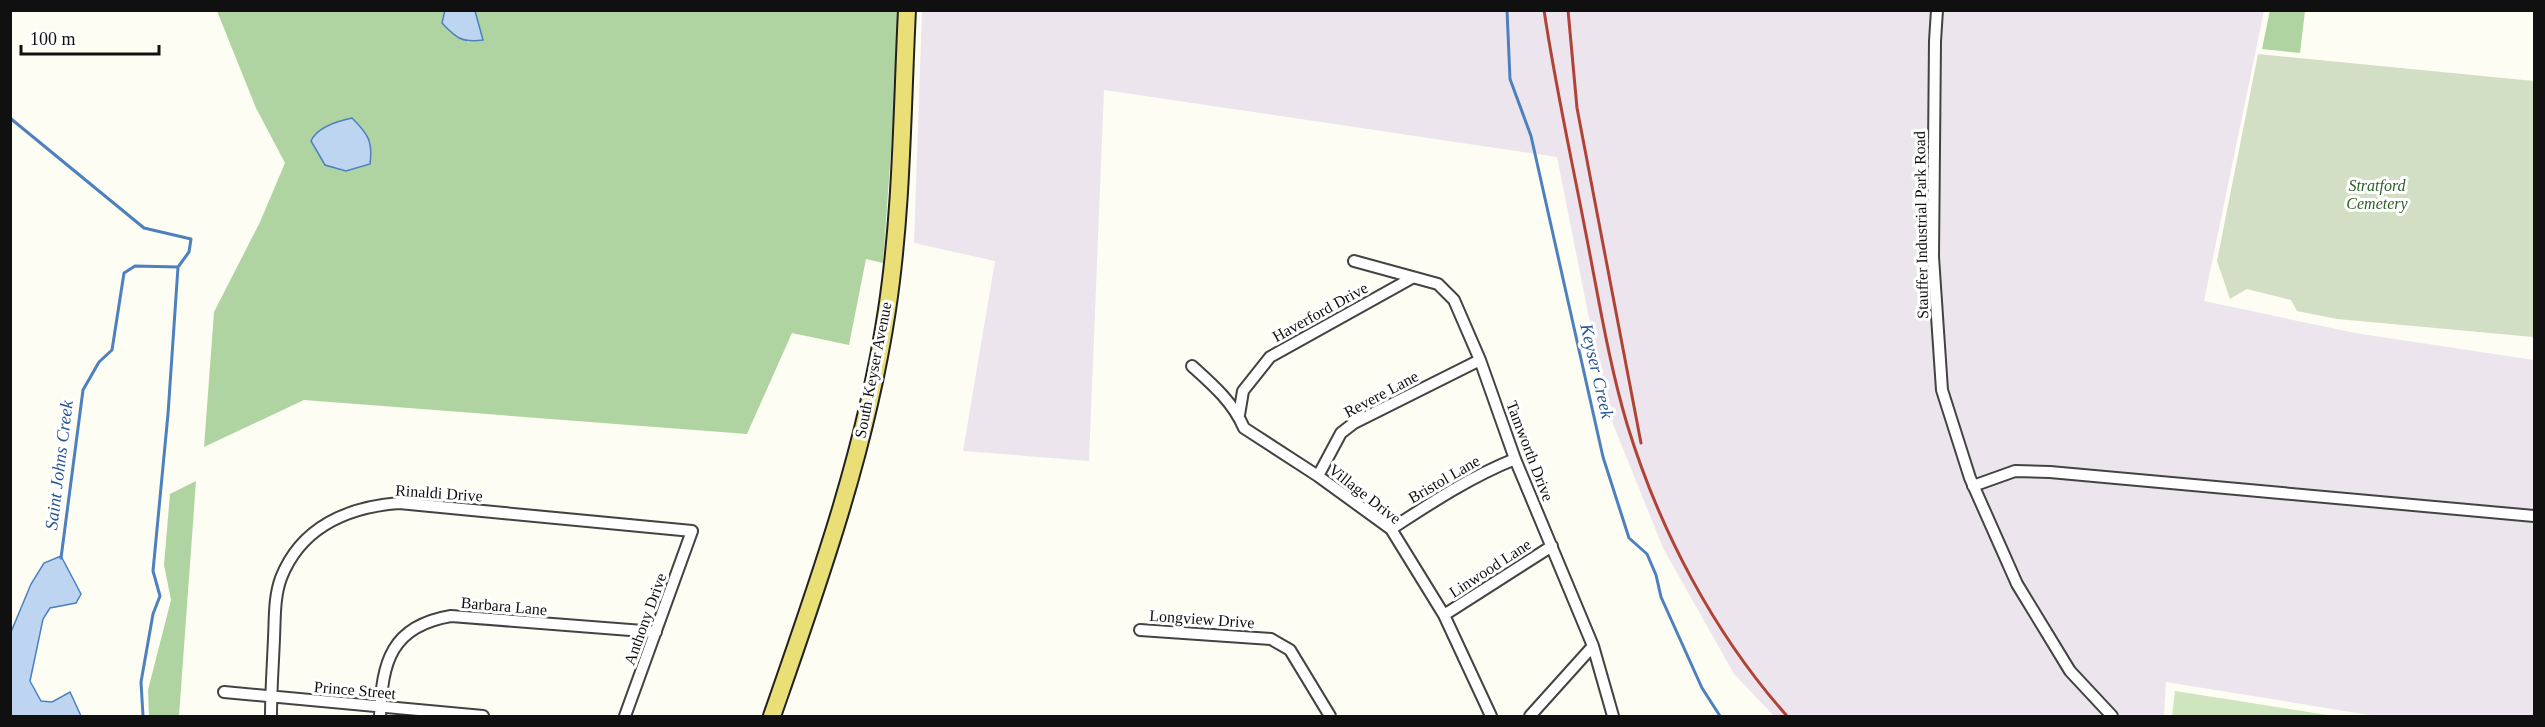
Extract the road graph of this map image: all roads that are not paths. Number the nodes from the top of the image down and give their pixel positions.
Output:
1 (907, 10) edge
2 (1937, 10) edge
3 (1354, 261) dead end
4 (1412, 278) junction
5 (1480, 360) junction
6 (1192, 366) dead end
7 (1239, 415) junction
8 (1515, 459) junction
9 (1318, 476) junction
10 (1973, 486) junction
11 (2535, 516) edge
12 (1391, 529) junction
13 (692, 531) joint
14 (1552, 546) junction
15 (1444, 615) junction
16 (1140, 630) dead end
17 (656, 632) junction
18 (1593, 646) junction
19 (224, 692) dead end
20 (271, 697) junction
21 (380, 712) edge
22 (271, 717) edge
23 (483, 717) edge
24 (626, 717) edge
25 (772, 717) edge
26 (1330, 717) edge
27 (1491, 717) edge
28 (1530, 717) edge
29 (1613, 717) edge
30 (2112, 717) edge

1 - 25 main road, South Keyser Avenue
2 - 10 street, Stauffer Industrial Park Road
3 - 4 street, Tamworth Drive
4 - 5 street, Tamworth Drive
4 - 7 street, Haverford Drive
5 - 8 street, Tamworth Drive
5 - 9 street, Revere Lane
6 - 7 street, Village Drive
7 - 9 street, Village Drive
8 - 12 street, Bristol Lane
8 - 14 street, Tamworth Drive
9 - 12 street, Village Drive
10 - 11 street
10 - 30 street, Stauffer Industrial Park Road
12 - 15 street, Village Drive
13 - 17 street, Anthony Drive
13 - 20 street, Rinaldi Drive
14 - 15 street, Linwood Lane
14 - 18 street, Tamworth Drive
15 - 27 street, Village Drive
16 - 26 street, Longview Drive
17 - 21 street, Barbara Lane
17 - 24 street, Anthony Drive
18 - 28 street
18 - 29 street, Tamworth Drive
19 - 20 street, Prince Street
20 - 21 street, Prince Street
20 - 22 street, Rinaldi Drive
21 - 23 street, Prince Street

